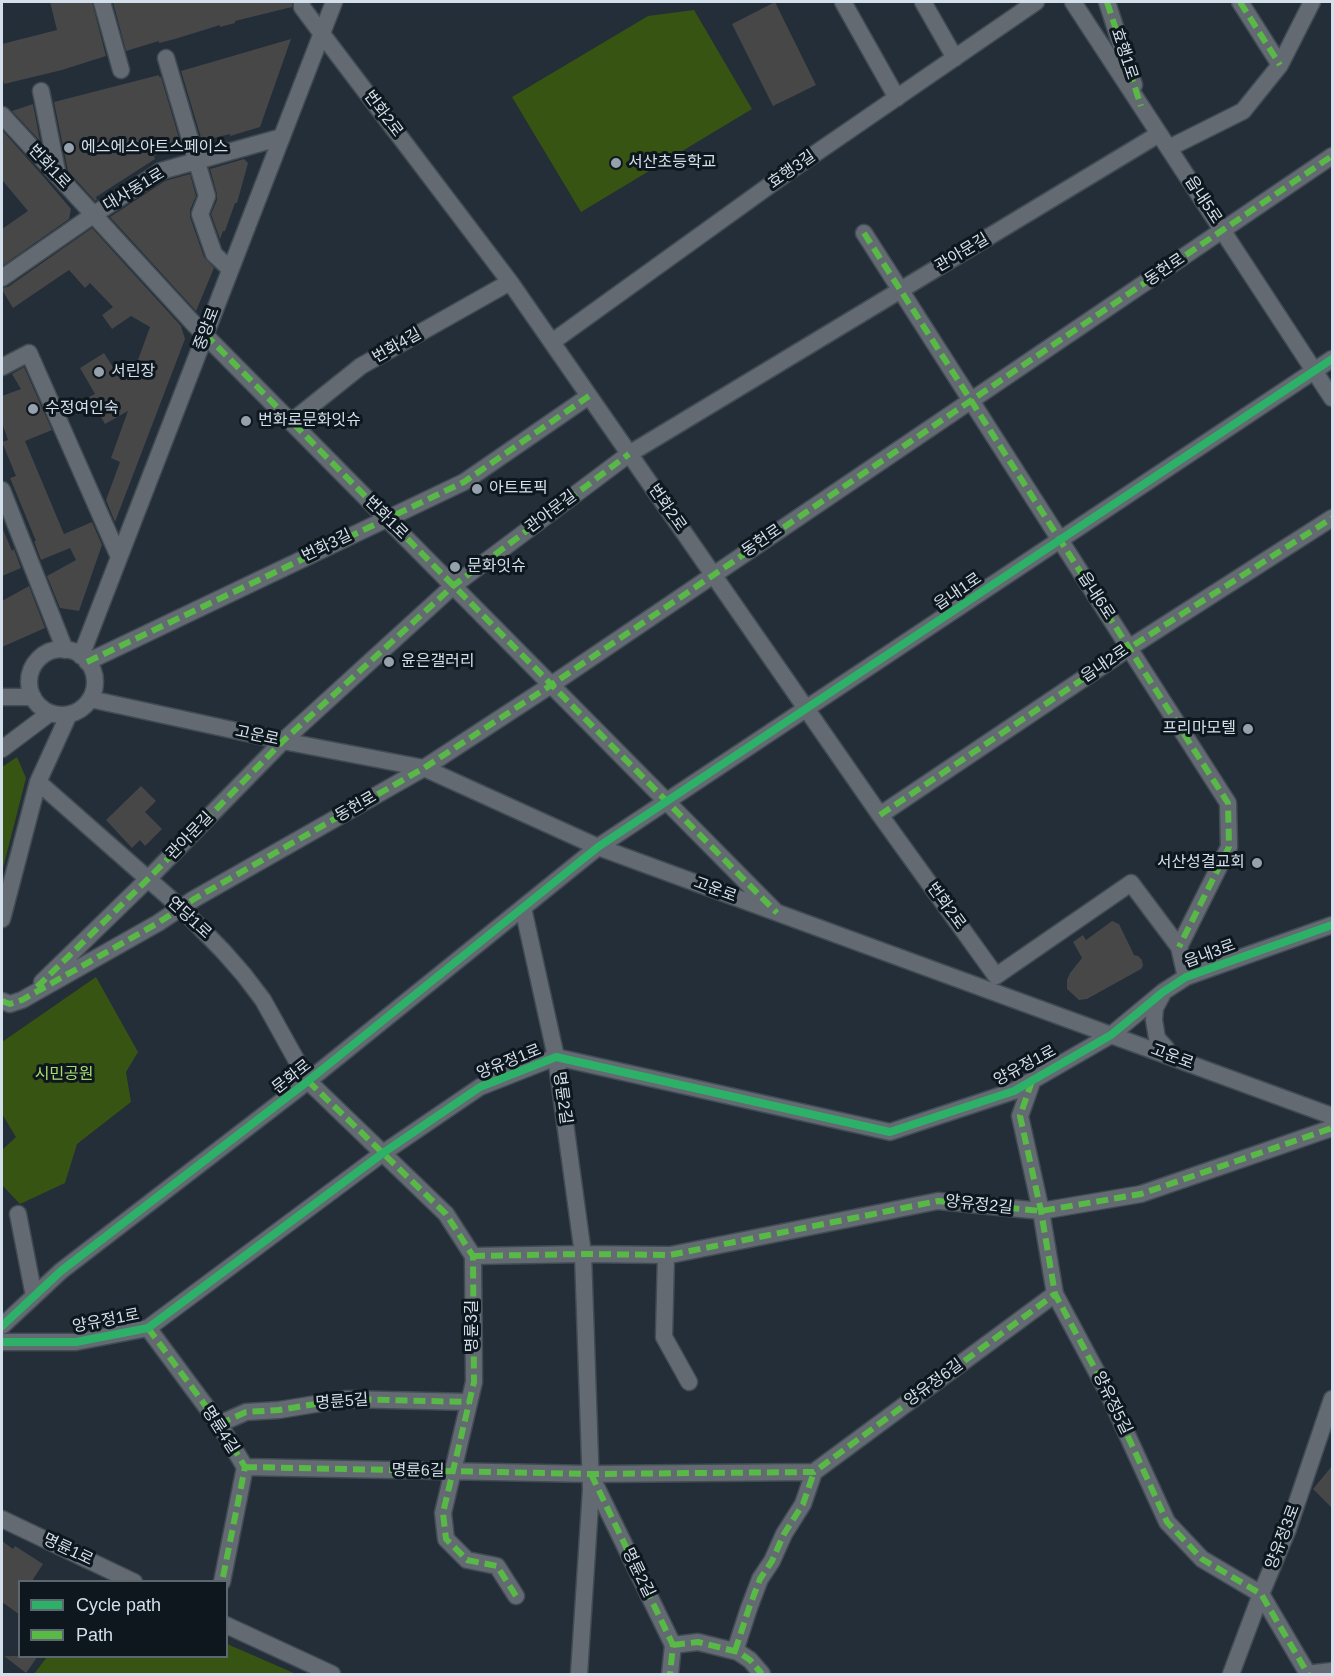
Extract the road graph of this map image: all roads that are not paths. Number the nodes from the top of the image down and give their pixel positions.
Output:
1 (102, 2) edge
2 (302, 2) edge
3 (334, 2) edge
4 (843, 2) edge
5 (923, 2) edge
6 (1036, 2) edge
7 (1072, 2) edge
8 (1107, 2) edge
9 (1240, 2) edge
10 (1312, 2) edge
11 (322, 34) junction
12 (166, 58) dead end
13 (955, 58) junction
14 (1280, 65) junction
15 (121, 70) dead end
16 (41, 91) dead end
17 (897, 98) junction
18 (1141, 106) junction
19 (2, 115) edge
20 (1159, 134) junction
21 (282, 136) junction
22 (1169, 148) junction
23 (1332, 156) edge
24 (197, 160) junction
25 (58, 177) junction
26 (93, 215) junction
27 (1223, 231) junction
28 (864, 233) dead end
29 (230, 269) junction
30 (2, 278) edge
31 (510, 282) junction
32 (900, 290) junction
33 (205, 334) junction
34 (552, 342) junction
35 (1332, 359) edge
36 (2, 367) edge
37 (1315, 371) junction
38 (589, 396) junction
39 (1332, 398) edge
40 (971, 400) junction
41 (291, 422) junction
42 (629, 454) junction
43 (2, 490) edge
44 (386, 518) junction
45 (1332, 518) edge
46 (1060, 540) junction
47 (119, 557) junction
48 (713, 574) junction
49 (453, 586) junction
50 (1129, 648) junction
51 (77, 656) junction
52 (551, 685) junction
53 (2, 697) edge
54 (33, 697) junction
55 (90, 699) junction
56 (806, 709) junction
57 (50, 713) junction
58 (69, 714) junction
59 (283, 741) junction
60 (2, 749) edge
61 (424, 768) junction
62 (38, 782) junction
63 (667, 802) junction
64 (880, 815) junction
65 (598, 848) junction
66 (147, 880) junction
67 (181, 908) junction
68 (523, 908) junction
69 (777, 913) junction
70 (2, 919) edge
71 (1332, 925) edge
72 (1179, 947) junction
73 (1186, 977) junction
74 (993, 983) junction
75 (1165, 990) junction
76 (26, 998) junction
77 (2, 1001) edge
78 (1111, 1035) junction
79 (1164, 1054) junction
80 (556, 1057) junction
81 (1033, 1079) junction
82 (309, 1081) junction
83 (1332, 1116) edge
84 (1332, 1128) edge
85 (383, 1153) junction
86 (1041, 1211) junction
87 (18, 1214) dead end
88 (583, 1254) junction
89 (666, 1255) junction
90 (473, 1256) junction
91 (1055, 1294) junction
92 (34, 1296) junction
93 (2, 1326) edge
94 (148, 1328) junction
95 (2, 1342) edge
96 (689, 1382) dead end
97 (1332, 1399) edge
98 (469, 1402) junction
99 (219, 1425) junction
100 (245, 1467) junction
101 (453, 1472) junction
102 (814, 1472) junction
103 (591, 1474) junction
104 (2, 1519) edge
105 (132, 1580) edge
106 (222, 1580) edge
107 (1261, 1594) junction
108 (516, 1596) dead end
109 (228, 1626) edge
110 (673, 1645) junction
111 (735, 1651) junction
112 (1332, 1671) edge
113 (332, 1674) edge
114 (579, 1674) edge
115 (670, 1674) edge
116 (762, 1674) edge
117 (1231, 1674) edge
118 (1307, 1674) edge

1 - 15 street
2 - 11 street, 번화2로
3 - 11 street, 중앙로
4 - 17 street
5 - 13 street
6 - 13 street, 효행3길
7 - 18 street, 읍내5로
8 - 18 street, 효행1로
9 - 14 street
10 - 14 street
11 - 21 street, 중앙로
11 - 31 street, 번화2로
12 - 24 street
13 - 17 street, 효행3길
14 - 22 street
16 - 25 street
17 - 34 street, 효행3길
18 - 20 street, 읍내5로
19 - 25 street, 번화1로
20 - 22 street, 읍내5로
20 - 32 street, 관아문길
21 - 24 street, 대사동1로
21 - 29 street, 중앙로
22 - 27 street, 읍내5로
23 - 27 street, 동헌로
24 - 26 street, 대사동1로
24 - 29 street
25 - 26 street, 번화1로
26 - 30 street, 대사동1로
26 - 33 street, 번화1로
27 - 37 street, 읍내5로
27 - 40 street, 동헌로
28 - 32 street, 읍내6로
29 - 33 street, 중앙로
31 - 34 street, 번화2로
31 - 41 street, 번화4길
32 - 40 street, 읍내6로
32 - 42 street, 관아문길
33 - 41 street, 번화1로
33 - 47 street, 중앙로
34 - 38 street, 번화2로
35 - 37 street, 읍내1로
36 - 47 street
37 - 39 street, 읍내5로
37 - 46 street, 읍내1로
38 - 42 street, 번화2로
38 - 44 street, 번화3길
40 - 46 street, 읍내6로
40 - 48 street, 동헌로
41 - 44 street, 번화1로
42 - 48 street, 번화2로
42 - 49 street, 관아문길
43 - 51 street
44 - 49 street, 번화1로
44 - 51 street, 번화3길
45 - 50 street, 읍내2로
46 - 50 street, 읍내6로
46 - 56 street, 읍내1로
47 - 51 street, 중앙로
48 - 52 street, 동헌로
48 - 56 street, 번화2로
49 - 52 street, 번화1로
49 - 59 street, 관아문길
50 - 64 street, 읍내2로
50 - 72 street, 읍내6로
51 - 54 street
51 - 55 street
52 - 61 street, 동헌로
52 - 63 street, 번화1로
53 - 54 street
54 - 57 street
55 - 58 street
55 - 59 street, 고운로
56 - 63 street, 읍내1로
56 - 64 street, 번화2로
57 - 58 street
57 - 60 street
58 - 62 street
59 - 61 street, 고운로
59 - 66 street, 관아문길
61 - 65 street, 고운로
61 - 67 street, 동헌로
62 - 66 street, 연당1로
62 - 70 street
63 - 65 street, 읍내1로
63 - 69 street, 번화1로
64 - 74 street, 번화2로
65 - 68 street, 문화로
65 - 69 street, 고운로
66 - 67 street, 연당1로
66 - 76 street, 관아문길
67 - 76 street
67 - 82 street, 연당1로
68 - 80 street, 명륜2길
68 - 82 street, 문화로
69 - 74 street, 고운로
71 - 73 street, 읍내3로
72 - 73 street
72 - 74 street
73 - 75 street, 읍내3로
74 - 78 street, 고운로
75 - 78 street, 읍내3로
75 - 79 street
76 - 77 street
78 - 79 street, 고운로
78 - 81 street, 양유정1로
79 - 83 street, 고운로
80 - 81 street, 양유정1로
80 - 85 street, 양유정1로
80 - 88 street, 명륜2길
81 - 86 street, 양유정5길
82 - 85 street
82 - 92 street, 문화로
84 - 86 street, 양유정2길
85 - 90 street
85 - 94 street, 양유정1로
86 - 89 street, 양유정2길
86 - 91 street, 양유정5길
87 - 92 street
88 - 89 street, 양유정2길
88 - 90 street
88 - 103 street, 명륜2길
89 - 96 street
90 - 98 street, 명륜3길
91 - 102 street, 양유정6길
91 - 107 street, 양유정5길
92 - 93 street, 문화로
94 - 95 street, 양유정1로
94 - 99 street, 명륜4길
97 - 107 street, 양유정3로
98 - 99 street, 명륜5길
98 - 101 street, 명륜3길
99 - 100 street, 명륜4길
100 - 101 street, 명륜6길
100 - 106 street, 명륜4길
101 - 103 street, 명륜6길
101 - 108 street, 명륜3길
102 - 103 street
102 - 111 street
103 - 110 street, 명륜2길
103 - 114 street, 명륜2길
104 - 105 street, 명륜1로
107 - 117 street, 양유정3로
107 - 118 street, 양유정5길
109 - 113 street
110 - 111 street
110 - 115 street
111 - 116 street
112 - 118 street

